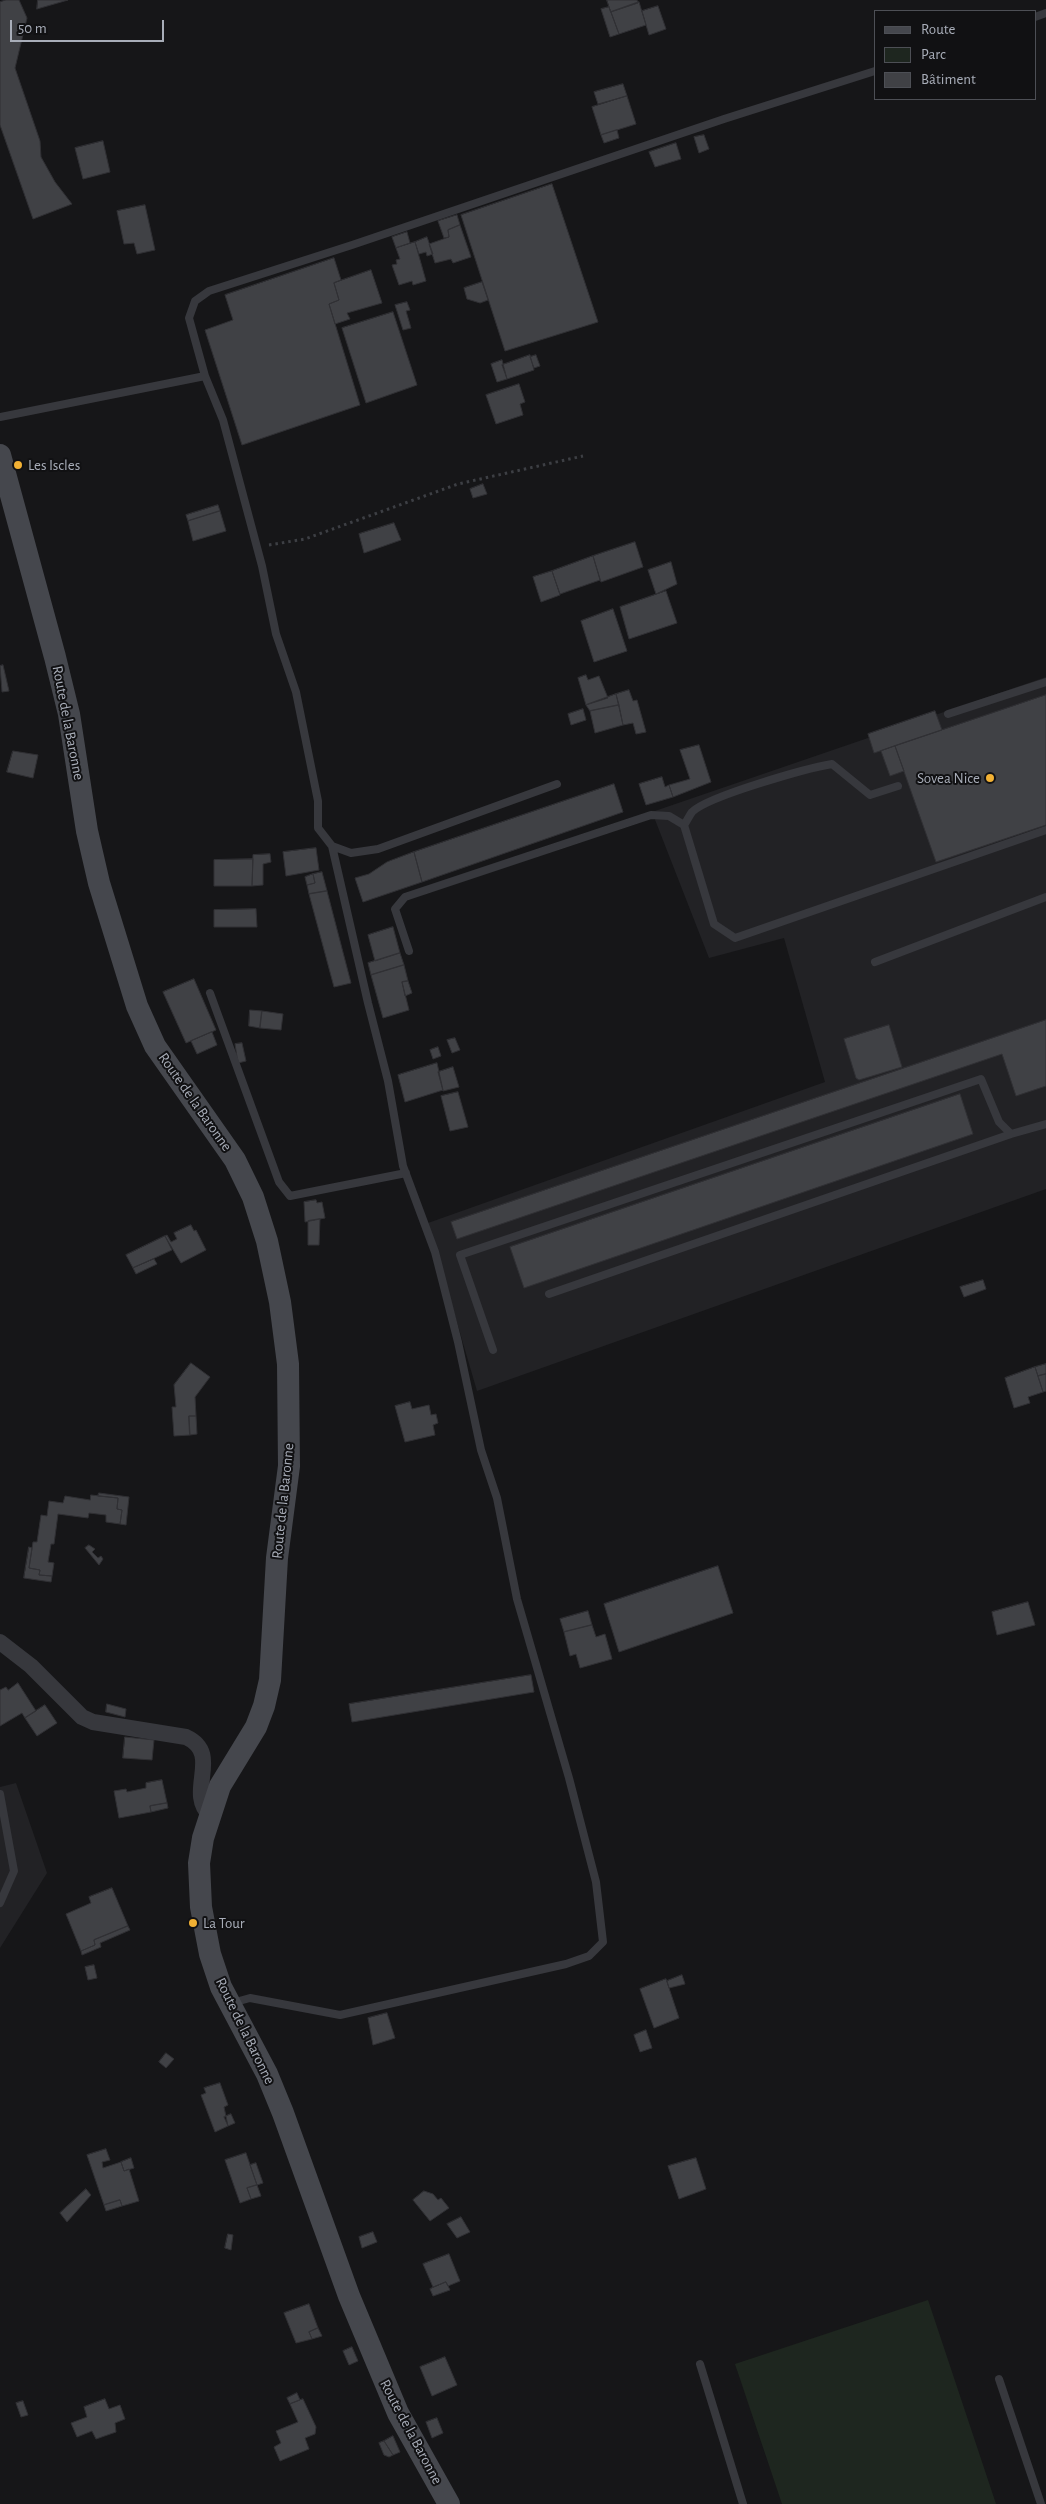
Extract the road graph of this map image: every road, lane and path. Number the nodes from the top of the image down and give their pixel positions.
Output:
1 (874, 71) edge
2 (205, 376) junction
3 (0, 417) edge
4 (0, 455) edge
5 (583, 456) dead end
6 (256, 547) junction
7 (1046, 682) edge
8 (948, 714) dead end
9 (557, 784) dead end
10 (898, 786) dead end
11 (684, 825) junction
12 (1046, 830) edge
13 (332, 846) junction
14 (1046, 896) edge
15 (408, 951) dead end
16 (875, 962) dead end
17 (210, 993) dead end
18 (1046, 1124) edge
19 (1011, 1134) junction
20 (406, 1173) junction
21 (549, 1294) dead end
22 (493, 1350) dead end
23 (0, 1642) edge
24 (0, 1794) edge
25 (210, 1815) junction
26 (0, 1903) edge
27 (229, 2003) junction
28 (700, 2364) dead end
29 (999, 2379) dead end
30 (450, 2504) edge
31 (743, 2504) edge
32 (1041, 2504) edge

1 - 2 lane
2 - 3 lane
2 - 6 lane
4 - 25 main road, Route de la Baronne
5 - 6 path
6 - 13 lane
7 - 8 lane
9 - 13 lane
10 - 11 lane
11 - 12 lane
11 - 15 lane
13 - 20 lane
14 - 16 lane
17 - 20 lane
18 - 19 lane
19 - 21 lane
19 - 22 lane
20 - 27 lane
23 - 25 street
24 - 26 lane
25 - 27 main road, Route de la Baronne
27 - 30 main road, Route de la Baronne
28 - 31 lane
29 - 32 lane

